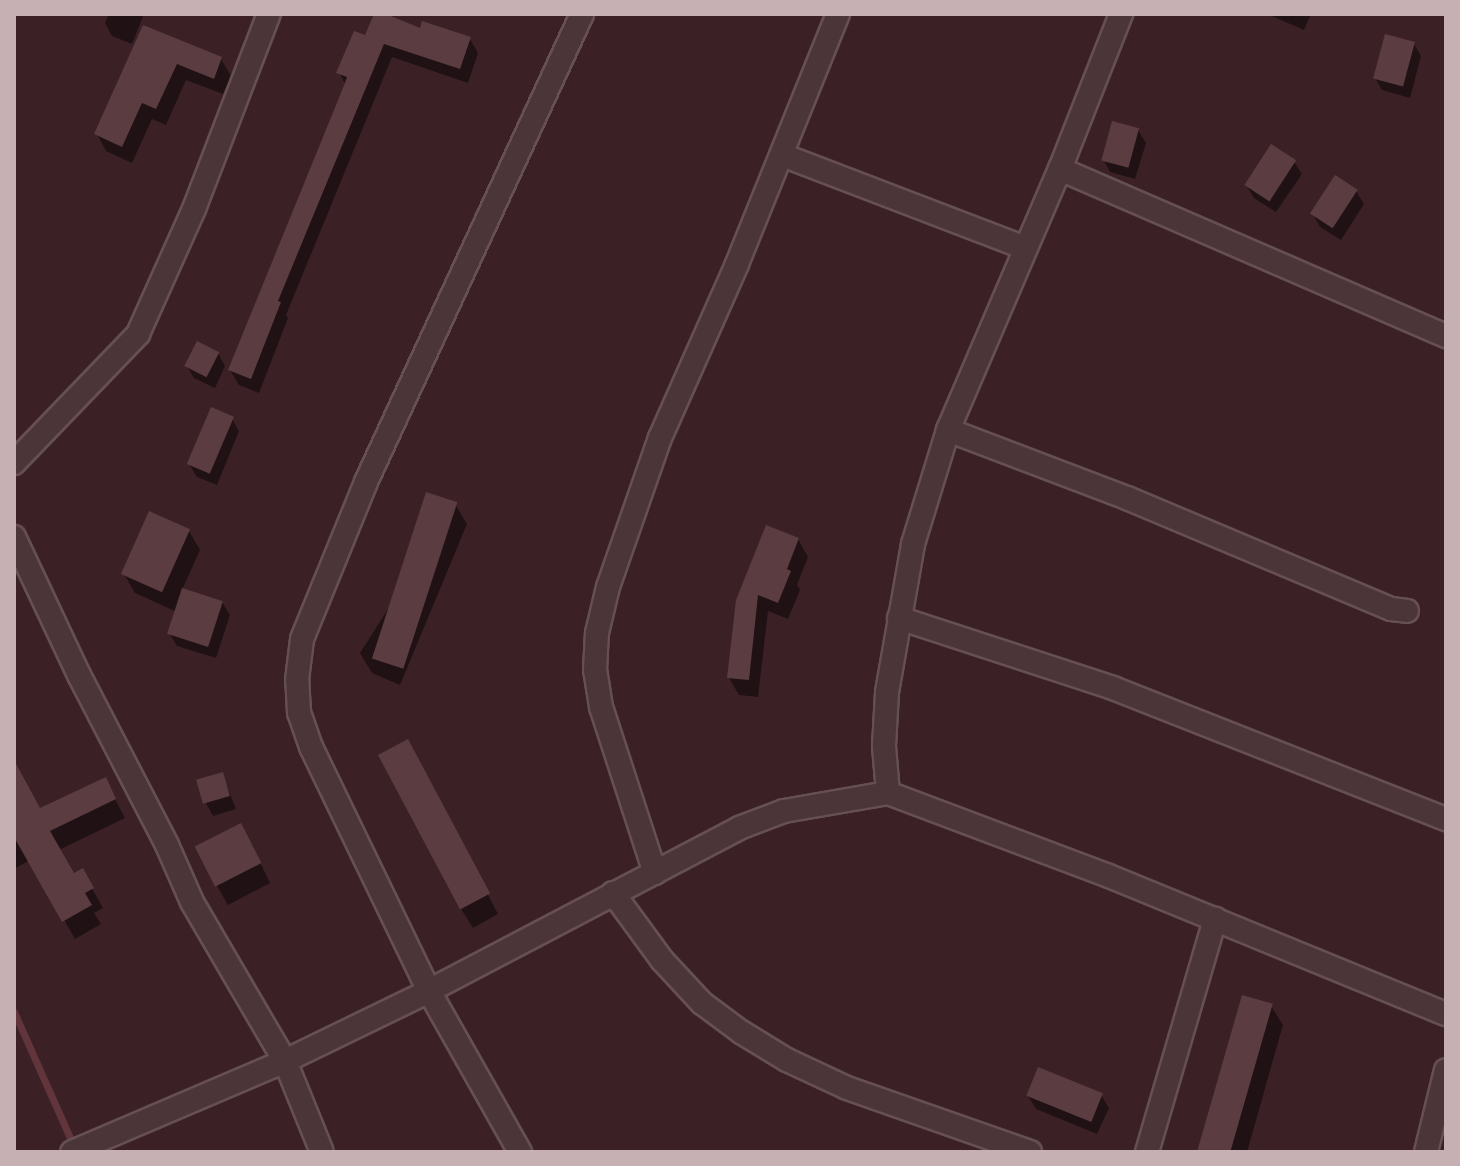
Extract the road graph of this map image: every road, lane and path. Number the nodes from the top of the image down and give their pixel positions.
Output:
1 (269, 14) edge
2 (582, 14) edge
3 (838, 14) edge
4 (1121, 14) edge
5 (782, 155) junction
6 (1060, 169) junction
7 (1025, 248) junction
8 (1446, 336) edge
9 (948, 430) junction
10 (14, 463) edge
11 (14, 537) edge
12 (1407, 611) dead end
13 (899, 618) junction
14 (888, 793) junction
15 (1446, 819) edge
16 (655, 873) junction
17 (613, 893) junction
18 (1215, 919) junction
19 (429, 991) junction
20 (1446, 1014) edge
21 (285, 1061) junction
22 (1446, 1070) edge
23 (72, 1152) edge
24 (322, 1152) edge
25 (520, 1152) edge
26 (1030, 1152) edge
27 (1147, 1152) edge
28 (1426, 1152) edge

1 - 10 street
2 - 19 street
3 - 5 street
4 - 6 street
5 - 7 street
5 - 16 street
6 - 7 street
6 - 8 street
7 - 9 street
9 - 12 street
9 - 13 street
11 - 21 street
13 - 14 street
13 - 15 street
14 - 16 street
14 - 18 street
16 - 17 street
17 - 19 street
17 - 26 street
18 - 20 street
18 - 27 street
19 - 21 street
19 - 25 street
21 - 23 street
21 - 24 street
22 - 28 street

